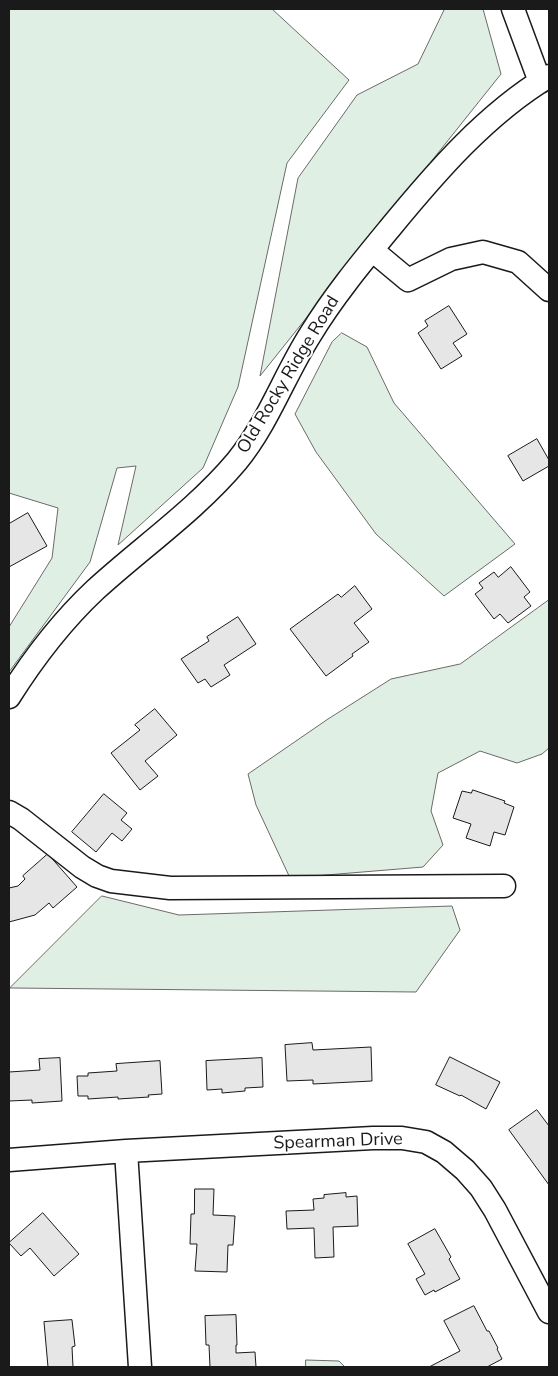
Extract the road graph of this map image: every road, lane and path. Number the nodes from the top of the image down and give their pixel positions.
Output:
1 (513, 9) edge
2 (544, 79) edge
3 (372, 250) junction
4 (549, 290) edge
5 (9, 697) edge
6 (9, 812) edge
7 (504, 886) dead end
8 (126, 1151) junction
9 (9, 1160) edge
10 (549, 1312) edge
11 (140, 1367) edge

1 - 2 street
2 - 3 street, Old Rocky Ridge Road
3 - 4 street
3 - 5 street, Old Rocky Ridge Road
6 - 7 street
8 - 9 street, Spearman Drive
8 - 10 street, Spearman Drive
8 - 11 street

